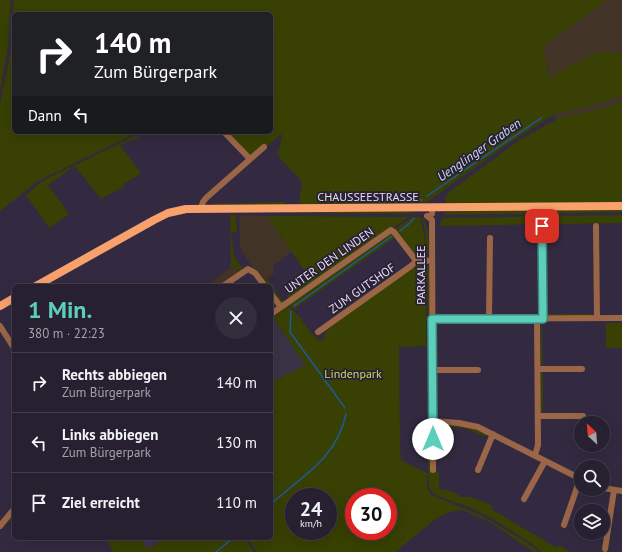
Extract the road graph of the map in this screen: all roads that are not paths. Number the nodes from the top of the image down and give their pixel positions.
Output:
1 (226, 134) edge
2 (264, 147) dead end
3 (250, 159) junction
4 (622, 206) edge
5 (201, 208) junction
6 (432, 208) junction
7 (542, 226) dead end
8 (596, 226) dead end
9 (490, 238) dead end
10 (417, 260) junction
11 (432, 261) junction
12 (40, 284) edge
13 (226, 284) edge
14 (264, 284) edge
15 (273, 297) edge
16 (12, 299) edge
17 (0, 306) edge
18 (281, 307) junction
19 (273, 313) edge
20 (597, 318) junction
21 (622, 318) edge
22 (432, 319) junction
23 (489, 319) junction
24 (540, 319) junction
25 (0, 326) edge
26 (318, 332) dead end
27 (12, 345) edge
28 (538, 368) junction
29 (582, 369) dead end
30 (432, 370) junction
31 (478, 370) dead end
32 (538, 416) junction
33 (574, 416) edge
34 (433, 421) junction
35 (493, 434) junction
36 (535, 456) junction
37 (545, 461) junction
38 (433, 470) dead end
39 (478, 470) dead end
40 (574, 476) edge
41 (610, 489) edge
42 (614, 490) junction
43 (622, 491) edge
44 (575, 496) edge
45 (524, 499) dead end
46 (12, 511) edge
47 (0, 526) edge
48 (564, 526) dead end
49 (605, 549) dead end

1 - 3 street
2 - 3 street
3 - 5 street
4 - 6 main road, CHAUSSEESTRASSE
5 - 6 main road, CHAUSSEESTRASSE
5 - 12 main road, CHAUSSEESTRASSE
6 - 11 street, PARKALLEE
7 - 24 street
8 - 20 street
9 - 23 street
10 - 11 street
10 - 18 street, UNTER DEN LINDEN
10 - 26 street, ZUM GUTSHOF
11 - 22 street, PARKALLEE
13 - 14 street
15 - 18 street
16 - 17 main road
18 - 19 street, UNTER DEN LINDEN
20 - 21 street
20 - 24 street
22 - 23 street
22 - 30 street, PARKALLEE
23 - 24 street
24 - 28 street
25 - 27 street
28 - 29 street
28 - 32 street
30 - 31 street
30 - 34 street, PARKALLEE
32 - 33 street
32 - 36 street
34 - 35 street
34 - 38 street, PARKALLEE
35 - 36 street
35 - 39 street
36 - 37 street
37 - 40 street
37 - 45 street
41 - 42 street
42 - 43 street
42 - 49 street
44 - 48 street
46 - 47 street

